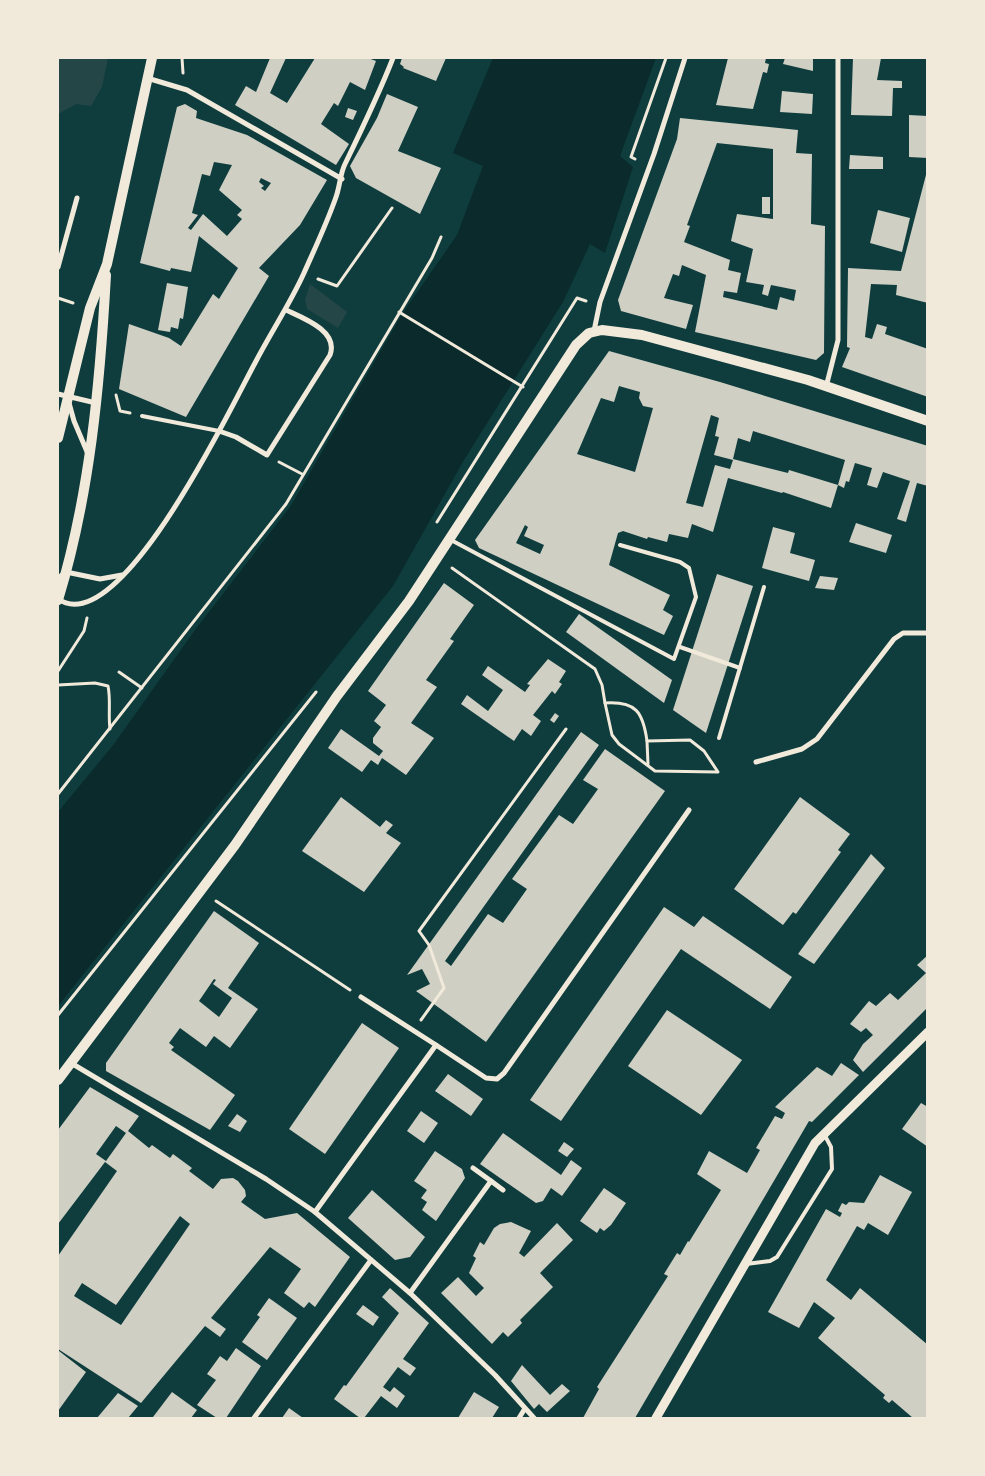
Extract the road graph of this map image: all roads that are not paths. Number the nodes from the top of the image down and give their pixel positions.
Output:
1 (152, 58) edge
2 (393, 58) edge
3 (685, 58) edge
4 (838, 58) edge
5 (147, 78) junction
6 (342, 180) junction
7 (77, 198) dead end
8 (106, 264) junction
9 (58, 267) edge
10 (286, 310) junction
11 (594, 331) junction
12 (826, 388) junction
13 (62, 394) edge
14 (97, 403) junction
15 (142, 416) dead end
16 (928, 421) edge
17 (219, 431) junction
18 (58, 438) edge
19 (89, 456) junction
20 (451, 540) junction
21 (620, 545) dead end
22 (122, 574) junction
23 (62, 575) edge
24 (764, 587) dead end
25 (58, 600) edge
26 (928, 633) edge
27 (680, 647) junction
28 (740, 668) junction
29 (719, 738) dead end
30 (756, 762) dead end
31 (689, 810) dead end
32 (361, 997) road end
33 (928, 1032) edge
34 (436, 1045) junction
35 (71, 1063) junction
36 (58, 1080) edge
37 (823, 1132) junction
38 (473, 1168) dead end
39 (491, 1181) junction
40 (503, 1190) dead end
41 (315, 1212) junction
42 (371, 1260) junction
43 (744, 1264) junction
44 (410, 1293) junction
45 (524, 1410) junction
46 (254, 1418) edge
47 (519, 1418) edge
48 (534, 1418) edge
49 (656, 1418) edge

1 - 5 main road
2 - 6 street
3 - 11 street
4 - 12 street
5 - 6 street
5 - 8 main road
6 - 10 street
7 - 9 street
8 - 13 main road
8 - 14 main road
10 - 17 street
10 - 17 street
11 - 12 main road
11 - 20 main road
12 - 16 main road
13 - 14 street
13 - 18 main road
13 - 19 street
14 - 19 main road
15 - 17 lane
17 - 22 street
19 - 23 main road
20 - 27 lane
20 - 35 main road
21 - 27 lane
22 - 23 street
22 - 25 street
23 - 25 main road
24 - 28 lane
26 - 30 street
27 - 28 lane
28 - 29 lane
31 - 34 street
32 - 34 street
33 - 37 street
34 - 41 street
35 - 36 main road
35 - 41 street
37 - 43 street
37 - 43 lane
38 - 39 street
39 - 40 street
39 - 44 street
41 - 42 street
42 - 44 street
42 - 46 street
43 - 49 street
44 - 45 street
45 - 47 street
45 - 48 street

